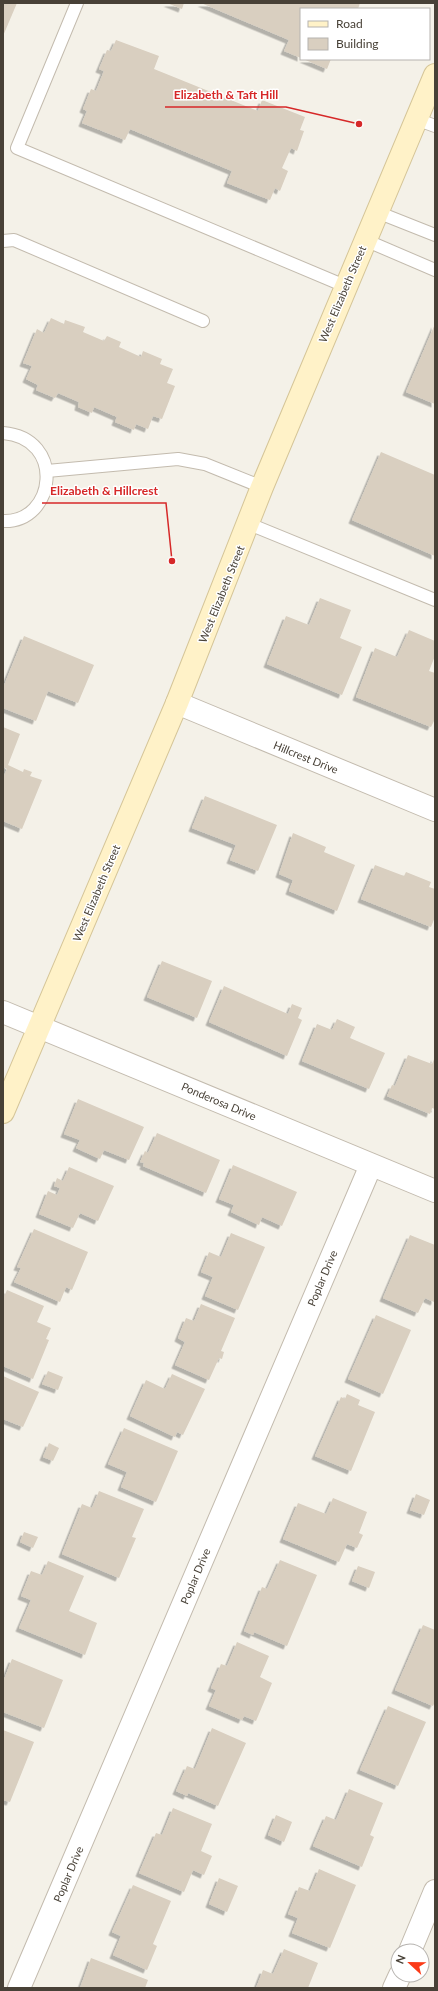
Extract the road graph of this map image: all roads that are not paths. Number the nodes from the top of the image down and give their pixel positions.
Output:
1 (77, 3) edge
2 (435, 75) edge
3 (426, 122) edge
4 (377, 212) junction
5 (435, 235) edge
6 (365, 240) junction
7 (3, 241) edge
8 (435, 270) edge
9 (345, 286) junction
10 (204, 321) dead end
11 (3, 433) edge
12 (47, 471) junction
13 (262, 487) junction
14 (3, 520) edge
15 (249, 524) junction
16 (435, 600) edge
17 (177, 703) junction
18 (435, 810) edge
19 (3, 1012) edge
20 (39, 1027) junction
21 (3, 1112) edge
22 (371, 1164) junction
23 (435, 1191) edge
24 (435, 1891) edge
25 (413, 1943) edge
26 (19, 1988) edge

1 - 9 lane
2 - 3 main road, West Elizabeth Street
3 - 4 main road, West Elizabeth Street
4 - 5 lane
4 - 6 main road, West Elizabeth Street
6 - 8 lane
6 - 9 main road, West Elizabeth Street
7 - 10 lane
9 - 13 main road, West Elizabeth Street
11 - 12 lane
12 - 13 lane
12 - 14 lane
13 - 15 main road, West Elizabeth Street
15 - 16 lane
15 - 17 main road, West Elizabeth Street
17 - 18 street, Hillcrest Drive
17 - 20 main road, West Elizabeth Street
19 - 20 street, Ponderosa Drive
20 - 21 main road, West Elizabeth Street
20 - 22 street, Ponderosa Drive
22 - 23 street, Ponderosa Drive
22 - 26 street, Poplar Drive
24 - 25 street

